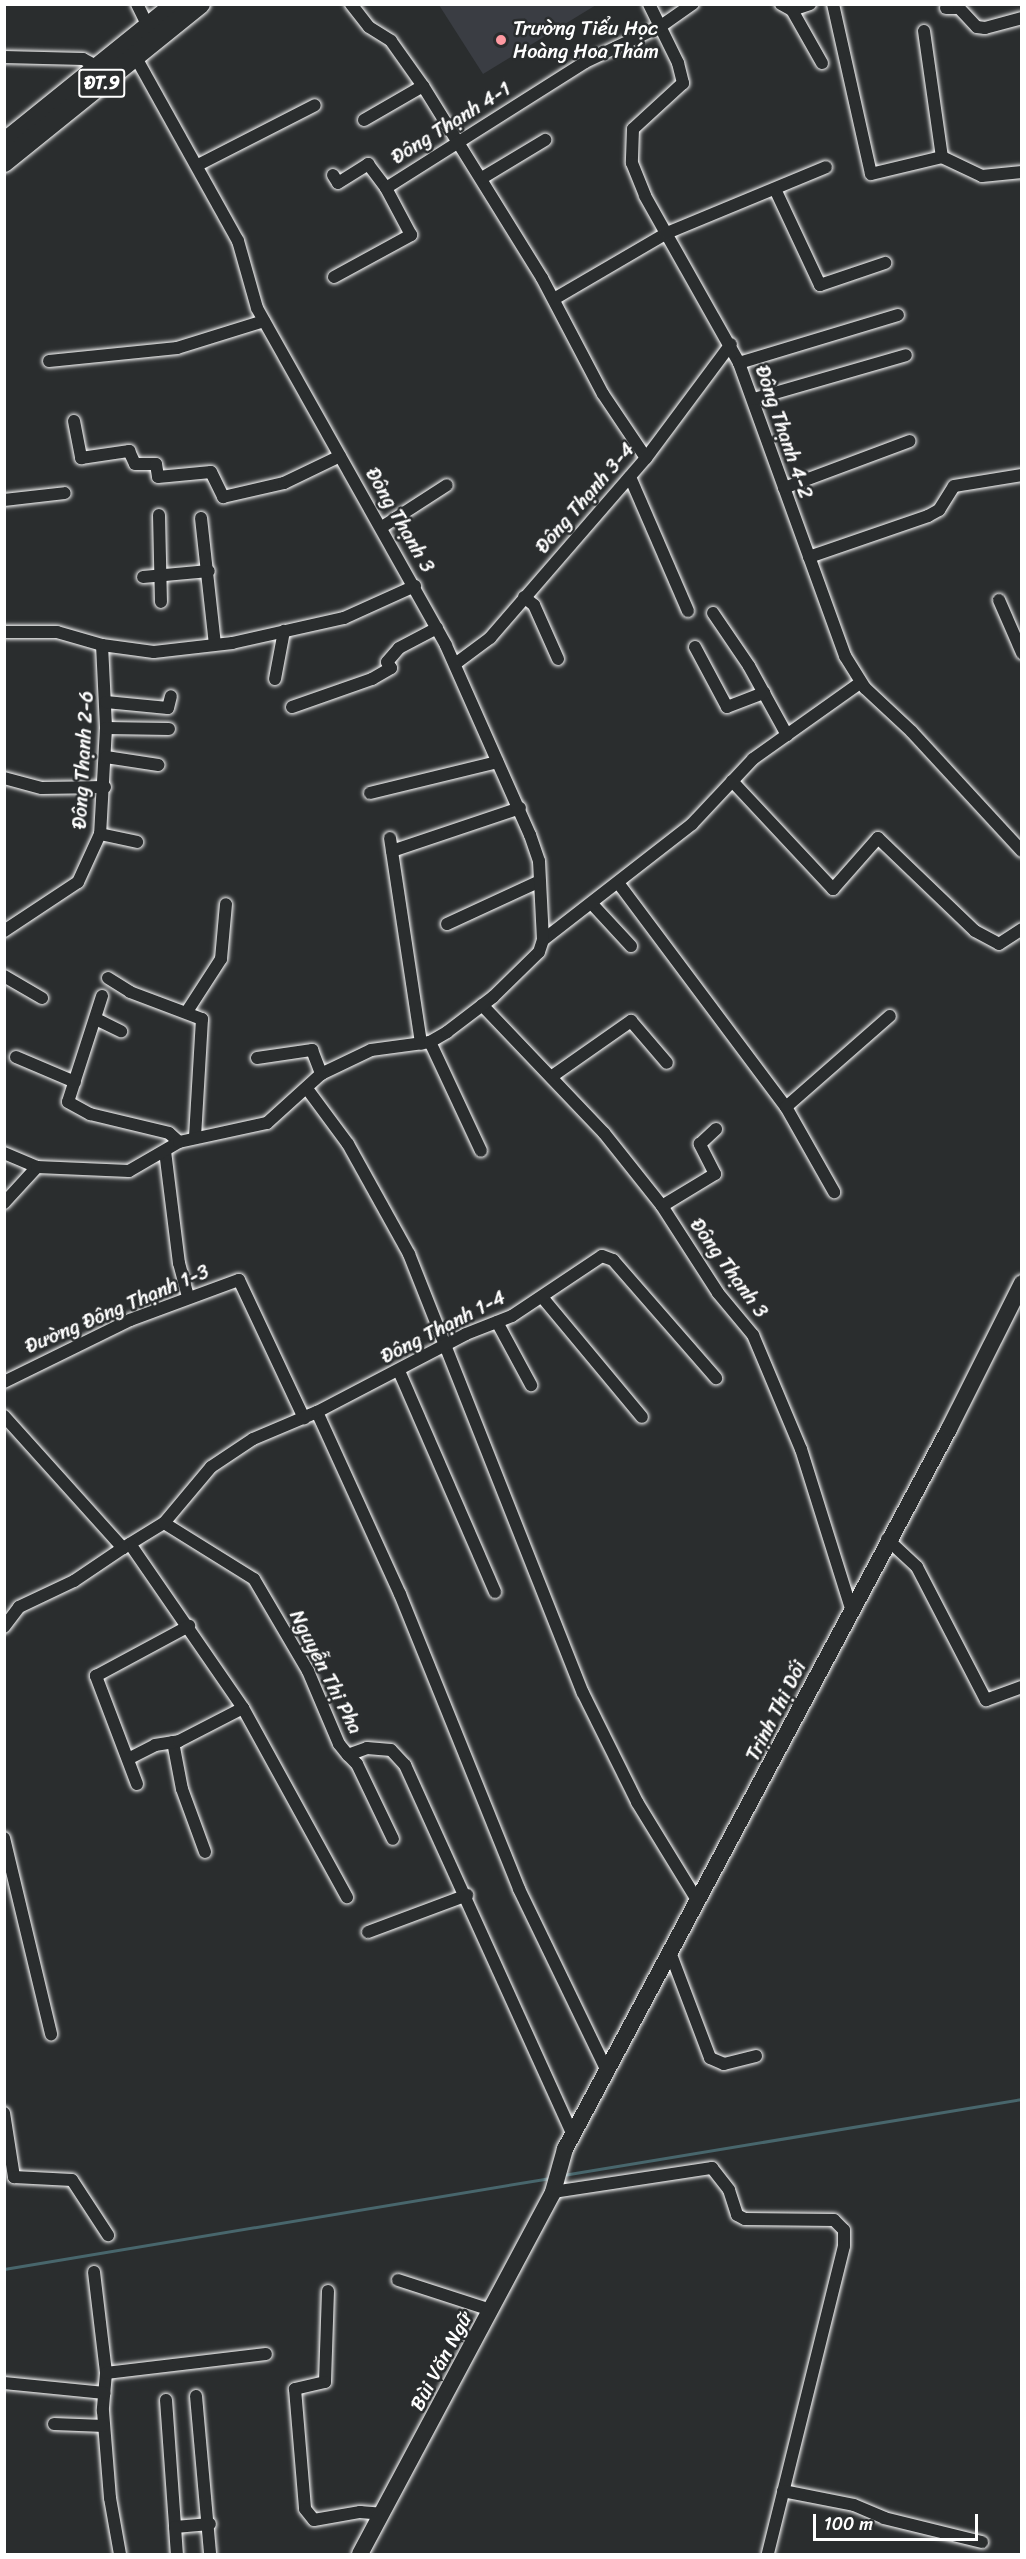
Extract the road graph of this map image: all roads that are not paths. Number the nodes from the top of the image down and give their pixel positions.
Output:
1 (137, 4) edge
2 (176, 4) edge
3 (200, 4) edge
4 (351, 4) edge
5 (649, 4) edge
6 (693, 4) edge
7 (810, 4) edge
8 (832, 4) edge
9 (787, 7) edge
10 (946, 8) dead end
11 (1022, 18) edge
12 (661, 26) junction
13 (148, 27) junction
14 (924, 31) dead end
15 (130, 51) junction
16 (4, 57) edge
17 (822, 63) dead end
18 (98, 67) junction
19 (423, 86) junction
20 (315, 105) dead end
21 (364, 120) dead end
22 (545, 140) dead end
23 (458, 141) junction
24 (4, 143) edge
25 (942, 158) junction
26 (4, 162) edge
27 (198, 165) junction
28 (826, 167) dead end
29 (1022, 172) edge
30 (333, 175) dead end
31 (482, 178) junction
32 (386, 188) junction
33 (775, 189) junction
34 (667, 234) junction
35 (885, 263) dead end
36 (334, 277) dead end
37 (554, 299) junction
38 (898, 315) dead end
39 (264, 321) junction
40 (731, 344) junction
41 (906, 355) dead end
42 (49, 361) dead end
43 (740, 363) junction
44 (754, 399) junction
45 (74, 421) dead end
46 (910, 441) dead end
47 (340, 456) junction
48 (646, 458) junction
49 (1022, 475) edge
50 (630, 477) junction
51 (447, 485) dead end
52 (784, 488) junction
53 (65, 493) dead end
54 (4, 500) edge
55 (159, 515) dead end
56 (201, 518) dead end
57 (382, 527) junction
58 (808, 556) junction
59 (209, 571) junction
60 (162, 575) junction
61 (142, 577) dead end
62 (415, 586) junction
63 (524, 597) junction
64 (999, 600) dead end
65 (161, 602) dead end
66 (688, 611) dead end
67 (713, 613) dead end
68 (437, 628) junction
69 (284, 631) junction
70 (4, 632) edge
71 (215, 644) junction
72 (102, 645) junction
73 (695, 647) dead end
74 (1022, 653) edge
75 (558, 659) dead end
76 (455, 664) junction
77 (275, 679) dead end
78 (860, 683) junction
79 (764, 693) junction
80 (171, 696) dead end
81 (106, 702) junction
82 (292, 707) dead end
83 (106, 728) junction
84 (169, 729) dead end
85 (787, 735) junction
86 (106, 757) junction
87 (497, 762) junction
88 (158, 765) dead end
89 (4, 778) edge
90 (732, 781) junction
91 (105, 787) junction
92 (370, 793) dead end
93 (520, 808) junction
94 (100, 834) junction
95 (390, 838) dead end
96 (136, 842) dead end
97 (392, 851) junction
98 (1022, 851) edge
99 (540, 881) junction
100 (619, 884) junction
101 (226, 904) dead end
102 (593, 905) junction
103 (447, 924) dead end
104 (1022, 929) edge
105 (4, 932) edge
106 (543, 940) junction
107 (631, 946) dead end
108 (4, 976) edge
109 (108, 978) dead end
110 (102, 996) dead end
111 (42, 998) dead end
112 (482, 1005) junction
113 (188, 1010) junction
114 (890, 1016) dead end
115 (96, 1019) junction
116 (121, 1031) dead end
117 (426, 1043) junction
118 (16, 1057) dead end
119 (257, 1058) dead end
120 (667, 1063) dead end
121 (321, 1074) junction
122 (551, 1077) junction
123 (75, 1082) junction
124 (308, 1090) junction
125 (786, 1107) junction
126 (716, 1129) dead end
127 (195, 1138) junction
128 (179, 1142) junction
129 (165, 1151) junction
130 (481, 1151) dead end
131 (4, 1153) edge
132 (37, 1167) junction
133 (834, 1192) dead end
134 (4, 1203) edge
135 (662, 1206) junction
136 (1022, 1283) edge
137 (188, 1296) junction
138 (542, 1297) junction
139 (497, 1322) junction
140 (448, 1346) junction
141 (399, 1371) junction
142 (716, 1378) dead end
143 (4, 1382) edge
144 (531, 1385) dead end
145 (317, 1412) junction
146 (4, 1416) edge
147 (304, 1418) junction
148 (642, 1418) dead end
149 (164, 1523) junction
150 (887, 1539) junction
151 (126, 1546) junction
152 (495, 1592) dead end
153 (851, 1609) junction
154 (189, 1626) junction
155 (4, 1627) edge
156 (1022, 1687) edge
157 (243, 1708) junction
158 (173, 1742) junction
159 (348, 1755) junction
160 (128, 1759) junction
161 (137, 1784) dead end
162 (4, 1838) edge
163 (393, 1839) dead end
164 (205, 1852) dead end
165 (467, 1895) junction
166 (347, 1897) dead end
167 (697, 1900) junction
168 (368, 1932) dead end
169 (670, 1952) junction
170 (51, 2034) dead end
171 (756, 2056) dead end
172 (608, 2073) junction
173 (4, 2113) edge
174 (573, 2136) junction
175 (563, 2156) joint
176 (555, 2189) junction
177 (108, 2235) dead end
178 (94, 2272) dead end
179 (398, 2280) dead end
180 (328, 2291) dead end
181 (491, 2310) junction
182 (266, 2354) dead end
183 (106, 2373) junction
184 (4, 2383) edge
185 (105, 2393) junction
186 (196, 2396) dead end
187 (166, 2400) dead end
188 (54, 2424) dead end
189 (104, 2426) junction
190 (783, 2491) junction
191 (381, 2514) junction
192 (210, 2524) junction
193 (175, 2527) junction
194 (982, 2542) dead end
195 (120, 2554) edge
196 (177, 2554) edge
197 (210, 2554) edge
198 (360, 2554) edge
199 (768, 2554) edge

1 - 13 street
2 - 13 main road, ĐT.9
3 - 15 main road, ĐT.9
4 - 19 street
5 - 12 street, Đông Thạnh 4-2
6 - 12 street, Đông Thạnh 4-1
7 - 9 street
8 - 25 street
9 - 17 street
10 - 11 street
12 - 23 street, Đông Thạnh 4-1
12 - 34 street, Đông Thạnh 4-2
13 - 15 main road, ĐT.9
14 - 25 street
15 - 18 main road, ĐT.9
15 - 26 main road, ĐT.9
15 - 27 street, Đông Thạnh 3
16 - 18 street
18 - 24 main road, ĐT.9
19 - 21 street
19 - 23 street
20 - 27 street
22 - 31 street
23 - 31 street
23 - 32 street, Đông Thạnh 4-1
25 - 29 street
27 - 39 street, Đông Thạnh 3
28 - 33 street
30 - 32 street
31 - 37 street
32 - 36 street, Đông Thạnh 4-1
33 - 34 street
33 - 35 street
34 - 37 street
34 - 40 street, Đông Thạnh 4-2
37 - 48 street
38 - 43 street
39 - 42 street
39 - 47 street, Đông Thạnh 3
40 - 43 street, Đông Thạnh 4-2
40 - 48 street, Đông Thạnh 3-4
41 - 44 street
43 - 44 street, Đông Thạnh 4-2
44 - 52 street, Đông Thạnh 4-2
45 - 47 street
46 - 52 street
47 - 57 street, Đông Thạnh 3
48 - 50 street, Đông Thạnh 3-4
49 - 58 street
50 - 63 street, Đông Thạnh 3-4
50 - 66 street
51 - 57 street
52 - 58 street, Đông Thạnh 4-2
53 - 54 street
55 - 60 street
56 - 59 street
57 - 62 street, Đông Thạnh 3
58 - 78 street, Đông Thạnh 4-2
59 - 60 street
59 - 71 street
60 - 61 street
60 - 65 street
62 - 68 street, Đông Thạnh 3
62 - 69 street
63 - 75 street
63 - 76 street, Đông Thạnh 3-4
64 - 74 street
67 - 79 street
68 - 76 street, Đông Thạnh 3
68 - 82 street
69 - 71 street
69 - 77 street
70 - 72 street
71 - 72 street
72 - 81 street, Đông Thạnh 2-6
73 - 79 street
76 - 87 street, Đông Thạnh 3
78 - 85 street
78 - 98 street, Đông Thạnh 4-2
79 - 85 street
80 - 81 street
81 - 83 street, Đông Thạnh 2-6
83 - 84 street
83 - 86 street, Đông Thạnh 2-6
85 - 90 street
86 - 88 street
86 - 91 street, Đông Thạnh 2-6
87 - 92 street
87 - 93 street, Đông Thạnh 3
89 - 91 street
90 - 100 street
90 - 104 street
91 - 94 street, Đông Thạnh 2-6
93 - 97 street
93 - 99 street, Đông Thạnh 3
94 - 96 street
94 - 105 street, Đông Thạnh 2-6
95 - 97 street
97 - 117 street
99 - 103 street
99 - 106 street, Đông Thạnh 3
100 - 102 street
100 - 125 street
101 - 113 street
102 - 106 street
102 - 107 street
106 - 112 street
108 - 111 street
109 - 113 street
110 - 115 street
112 - 117 street
112 - 122 street, Đông Thạnh 3
113 - 127 street
114 - 125 street
115 - 116 street
115 - 123 street
117 - 121 street
117 - 130 street
118 - 123 street
119 - 121 street
120 - 122 street
121 - 124 street
122 - 135 street, Đông Thạnh 3
123 - 128 street
124 - 127 street
124 - 140 street
125 - 133 street
126 - 135 street
127 - 128 street
128 - 129 street
129 - 132 street
129 - 137 street
131 - 132 street
132 - 134 street
135 - 153 street, Đông Thạnh 3
136 - 150 main road, Trịnh Thị Dối
137 - 143 street, Đường Đông Thạnh 1-3
137 - 147 street, Đường Đông Thạnh 1-3
138 - 139 street, Đông Thạnh 1-4
138 - 142 street, Đông Thạnh 1-4
138 - 148 street
139 - 140 street, Đông Thạnh 1-4
139 - 144 street
140 - 141 street, Đông Thạnh 1-4
140 - 167 street
141 - 145 street, Đông Thạnh 1-4
141 - 152 street
145 - 147 street, Đông Thạnh 1-4
145 - 172 street
146 - 151 street
147 - 149 street, Đông Thạnh 1-4
149 - 151 street
149 - 159 street, Nguyễn Thị Pha
150 - 153 main road, Trịnh Thị Dối
150 - 156 street
151 - 154 street
151 - 155 street
153 - 167 main road, Trịnh Thị Dối
154 - 157 street
154 - 160 street
157 - 158 street
157 - 166 street
158 - 160 street
158 - 164 street
159 - 163 street
159 - 165 street, Nguyễn Thị Pha
160 - 161 street
162 - 170 street
165 - 168 street
165 - 174 street, Nguyễn Thị Pha
167 - 169 main road, Trịnh Thị Dối
169 - 171 street
169 - 172 main road, Trịnh Thị Dối
172 - 174 main road, Trịnh Thị Dối
173 - 177 street
174 - 175 main road, Trịnh Thị Dối
175 - 176 main road, Bùi Văn Ngữ
176 - 181 main road, Bùi Văn Ngữ
176 - 190 street
178 - 183 street
179 - 181 street
180 - 191 street
181 - 191 main road, Bùi Văn Ngữ
182 - 183 street
183 - 185 street
184 - 185 street
185 - 189 street
186 - 192 street
187 - 193 street
188 - 189 street
189 - 195 street
190 - 194 street
190 - 199 street
191 - 198 main road, Bùi Văn Ngữ
192 - 193 street
192 - 197 street
193 - 196 street

